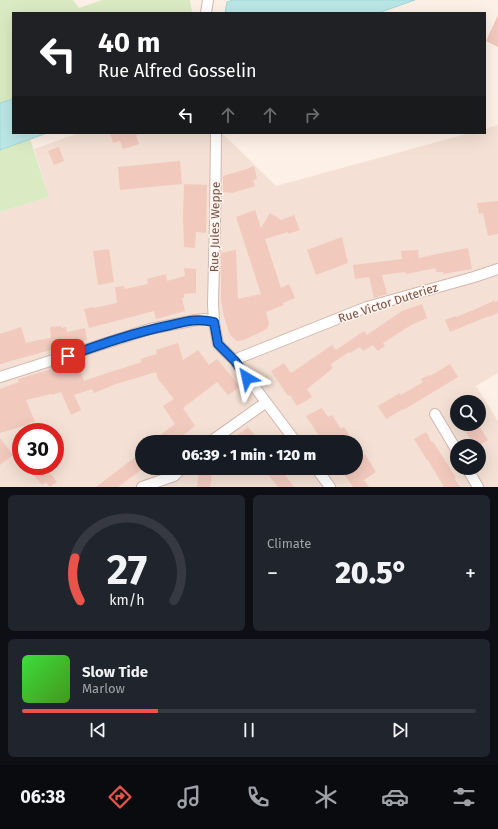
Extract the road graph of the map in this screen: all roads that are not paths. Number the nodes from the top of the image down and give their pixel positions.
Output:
1 (208, 0) edge
2 (206, 12) edge
3 (216, 134) edge
4 (498, 269) edge
5 (214, 322) junction
6 (235, 361) junction
7 (0, 377) edge
8 (265, 403) junction
9 (435, 414) dead end
10 (220, 435) edge
11 (290, 435) edge
12 (450, 439) edge
13 (321, 475) edge
14 (471, 475) edge
15 (174, 476) joint
16 (142, 487) edge
17 (173, 487) edge
18 (330, 487) edge
19 (478, 487) edge

1 - 2 street
3 - 5 street, Rue Jules Weppe
4 - 6 street, Rue Victor Duteriez
5 - 6 street, Rue Jules Weppe
5 - 7 street
6 - 8 street, Rue Jules Weppe
8 - 10 street
8 - 11 street, Rue Jules Weppe
9 - 12 street
13 - 18 street
14 - 19 street
15 - 16 street
15 - 17 street

